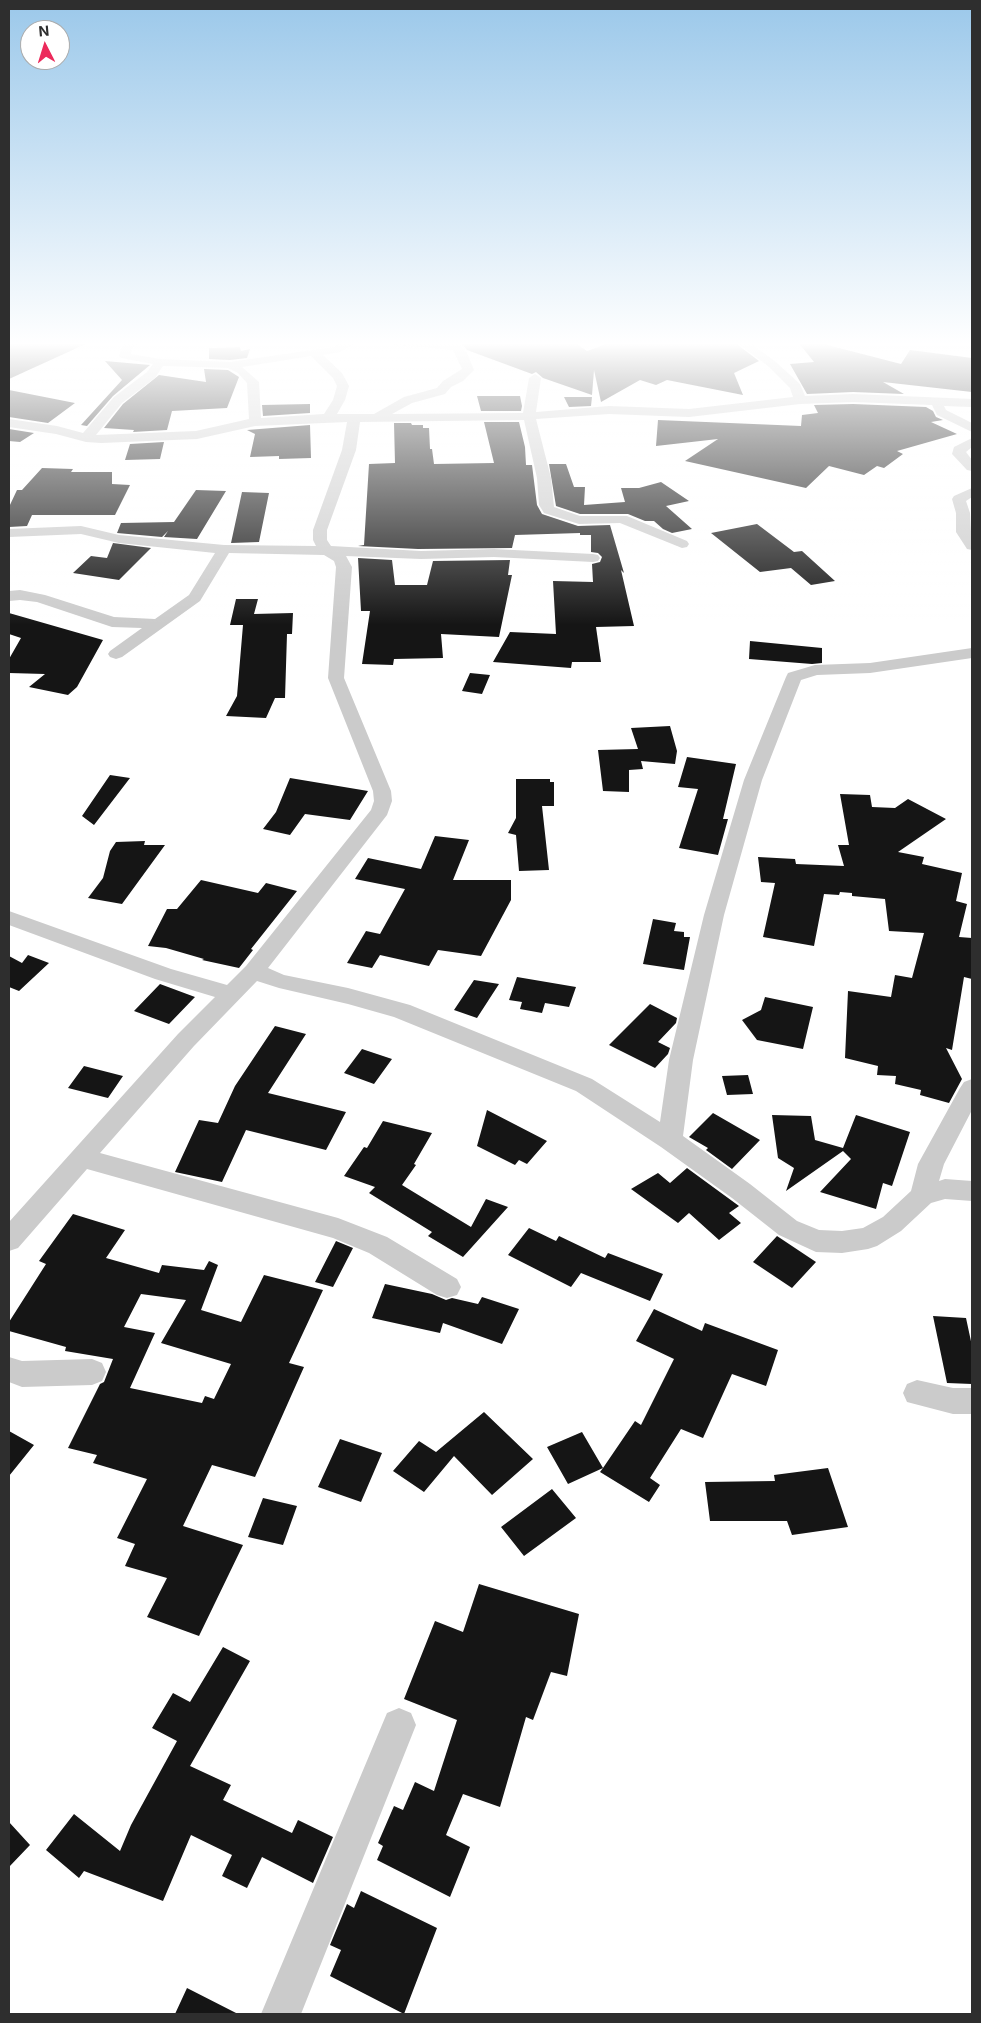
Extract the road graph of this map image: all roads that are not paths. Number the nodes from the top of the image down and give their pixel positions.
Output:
1 (80, 436) edge
2 (144, 436) edge
3 (351, 436) edge
4 (534, 436) edge
5 (86, 438) joint
6 (972, 442) edge
7 (972, 467) edge
8 (972, 492) edge
9 (9, 533) edge
10 (682, 544) dead end
11 (972, 546) edge
12 (224, 549) junction
13 (326, 550) junction
14 (593, 558) dead end
15 (9, 596) edge
16 (160, 624) junction
17 (972, 653) edge
18 (116, 654) dead end
19 (9, 918) edge
20 (254, 971) junction
21 (230, 994) junction
22 (972, 1088) edge
23 (670, 1140) junction
24 (82, 1158) junction
25 (972, 1191) edge
26 (922, 1196) junction
27 (9, 1240) edge
28 (447, 1287) dead end
29 (9, 1369) edge
30 (92, 1372) dead end
31 (917, 1393) dead end
32 (972, 1401) edge
33 (399, 1725) dead end
34 (281, 2014) edge

1 - 5 street
2 - 5 street
3 - 13 street
4 - 10 street
6 - 7 street
8 - 11 street
9 - 12 street
12 - 13 street
12 - 16 street
13 - 14 street
13 - 20 street
15 - 16 street
16 - 18 street
17 - 23 street
19 - 21 street
20 - 21 street
20 - 23 street
21 - 24 street
22 - 26 street
23 - 26 street
24 - 27 street
24 - 28 street
25 - 26 street
29 - 30 street
31 - 32 street
33 - 34 street

